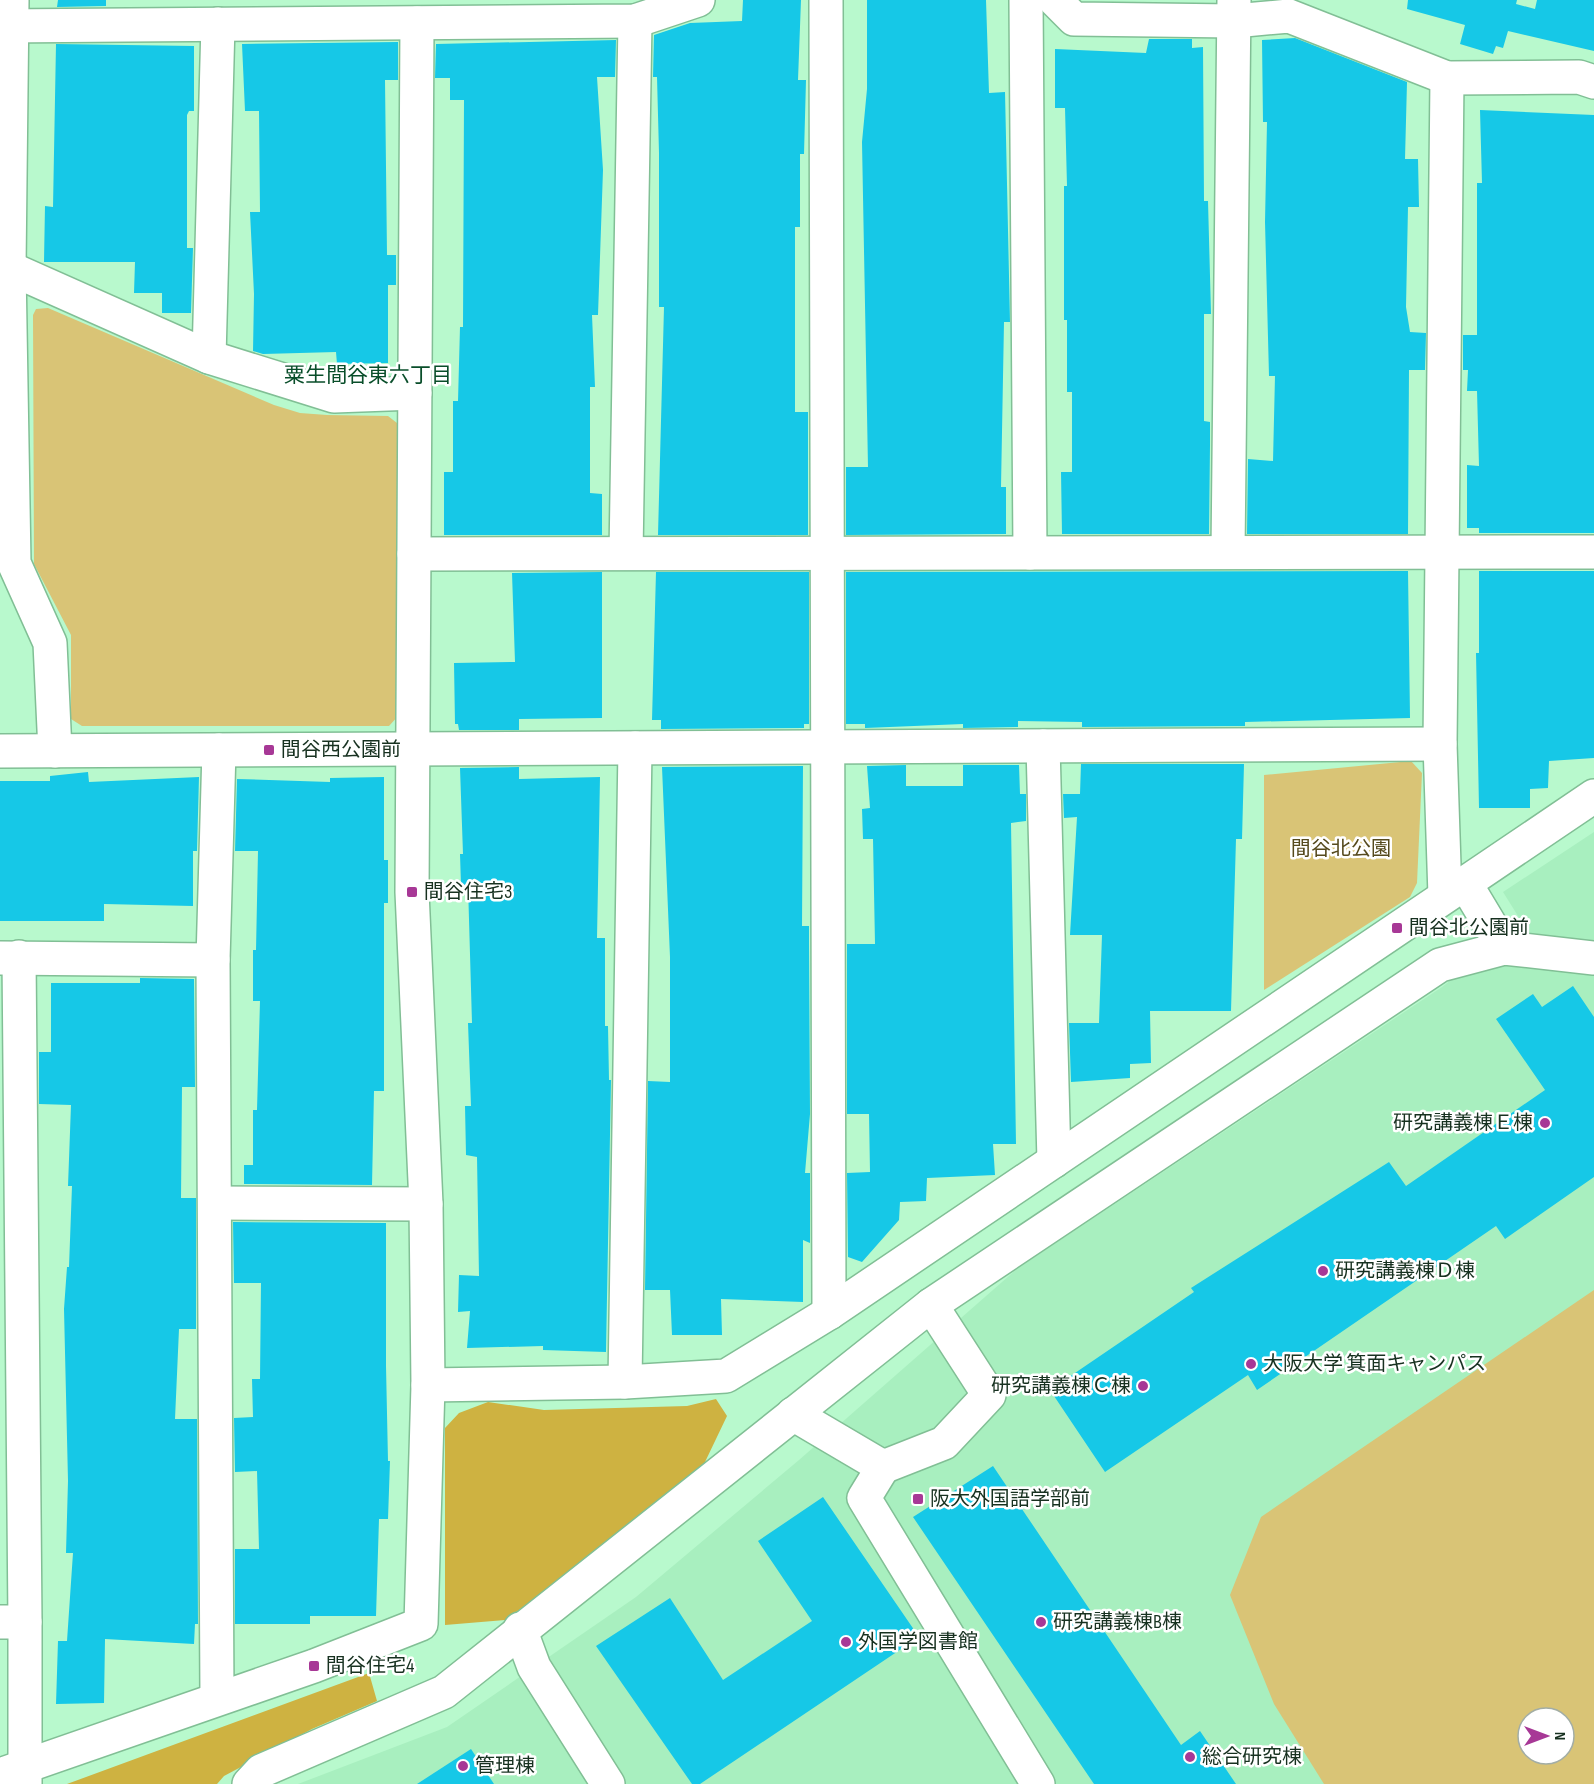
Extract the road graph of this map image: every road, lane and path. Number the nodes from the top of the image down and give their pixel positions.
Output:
1 (698, 0) edge
2 (826, 0) edge
3 (1026, 0) edge
4 (1055, 0) edge
5 (1234, 11) edge
6 (8, 17) edge
7 (635, 21) junction
8 (417, 23) junction
9 (218, 24) junction
10 (1447, 78) junction
11 (1594, 82) edge
12 (9, 268) junction
13 (209, 357) junction
14 (415, 393) junction
15 (1228, 552) junction
16 (1442, 552) junction
17 (1594, 552) edge
18 (626, 553) junction
19 (828, 553) junction
20 (1030, 553) junction
21 (414, 554) junction
22 (1440, 744) junction
23 (1043, 746) junction
24 (828, 747) junction
25 (635, 748) junction
26 (413, 749) junction
27 (219, 750) junction
28 (0, 751) edge
29 (55, 751) junction
30 (1594, 796) edge
31 (1455, 889) junction
32 (1504, 948) junction
33 (10, 958) edge
34 (1594, 958) edge
35 (213, 960) junction
36 (1053, 1161) junction
37 (216, 1203) junction
38 (426, 1204) junction
39 (931, 1305) junction
40 (829, 1313) junction
41 (625, 1382) junction
42 (428, 1385) junction
43 (793, 1414) junction
44 (883, 1467) junction
45 (13, 1622) edge
46 (520, 1629) junction
47 (217, 1698) junction
48 (17, 1776) edge
49 (249, 1784) edge
50 (608, 1784) edge
51 (1038, 1784) edge

1 - 7 street
2 - 19 street
3 - 20 street
4 - 5 street
5 - 10 street
5 - 15 street
6 - 9 street
6 - 12 street
7 - 8 street
7 - 18 street
8 - 9 street
8 - 14 street
9 - 13 street
10 - 11 street
10 - 16 street
12 - 13 street
12 - 29 street
13 - 14 street
14 - 21 street
15 - 16 street
15 - 20 street
16 - 17 street
16 - 22 street
18 - 19 street
18 - 21 street
19 - 20 street
19 - 24 street
21 - 26 street
22 - 23 street
22 - 31 street
23 - 24 street
23 - 36 street
24 - 25 street
24 - 40 street
25 - 26 street
25 - 41 street
26 - 27 street
26 - 38 street
27 - 29 street
27 - 35 street
28 - 29 street
30 - 31 street
31 - 32 street
31 - 36 street
32 - 34 street
32 - 39 street
33 - 35 street
33 - 45 street
35 - 37 street
36 - 40 street
37 - 38 street
37 - 47 street
38 - 42 street
39 - 43 street
39 - 44 street
40 - 41 street
41 - 42 street
42 - 47 street
43 - 44 street
43 - 46 street
44 - 51 street
45 - 48 street
46 - 49 street
46 - 50 street
47 - 48 street

